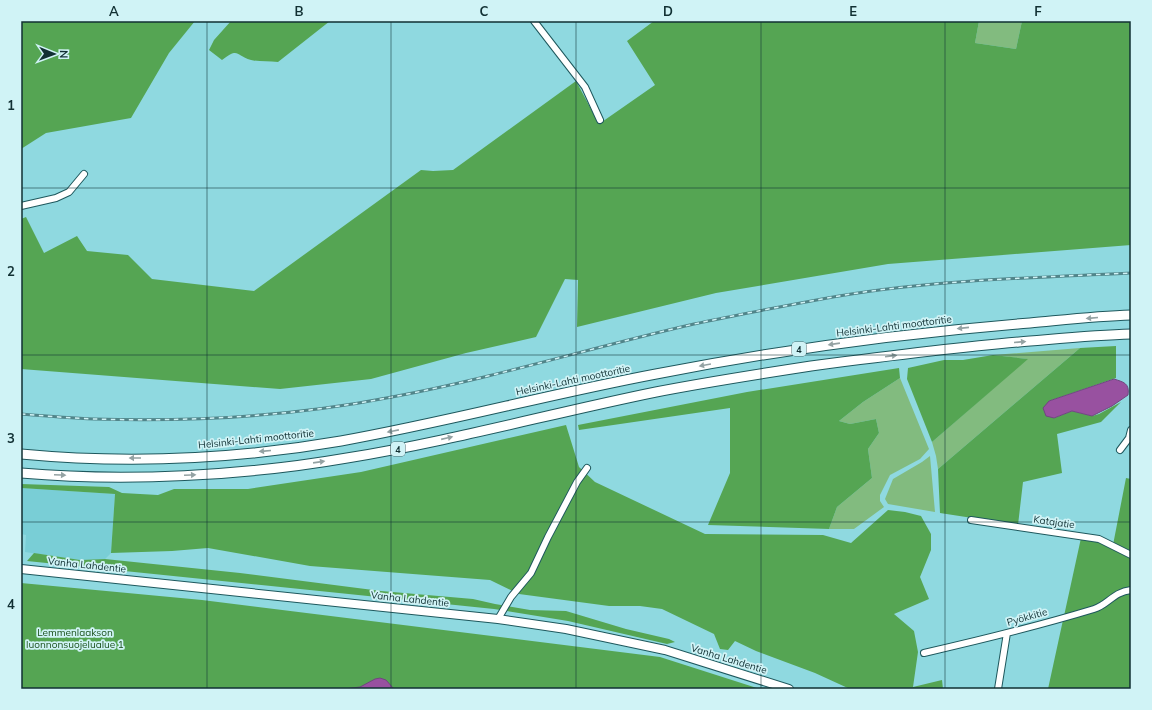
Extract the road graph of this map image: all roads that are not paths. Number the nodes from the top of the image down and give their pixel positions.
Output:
1 (534, 21) edge
2 (600, 120) dead end
3 (84, 174) dead end
4 (21, 206) edge
5 (1131, 315) edge
6 (1131, 334) edge
7 (1131, 430) edge
8 (1120, 450) dead end
9 (21, 454) edge
10 (587, 468) dead end
11 (21, 473) edge
12 (971, 520) dead end
13 (1131, 555) edge
14 (21, 569) edge
15 (1131, 590) edge
16 (498, 619) junction
17 (1007, 633) junction
18 (924, 653) dead end
19 (789, 689) edge
20 (998, 689) edge

1 - 2 street
3 - 4 street
5 -> 9 highway, Helsinki-Lahti moottoritie / 4
11 -> 6 highway, 4
7 - 8 street
10 - 16 street
12 - 13 street, Katajatie
14 - 16 main road, Vanha Lahdentie
15 - 17 street, Pyökkitie
16 - 19 main road, Vanha Lahdentie
17 - 18 street, Pyökkitie
17 - 20 street

